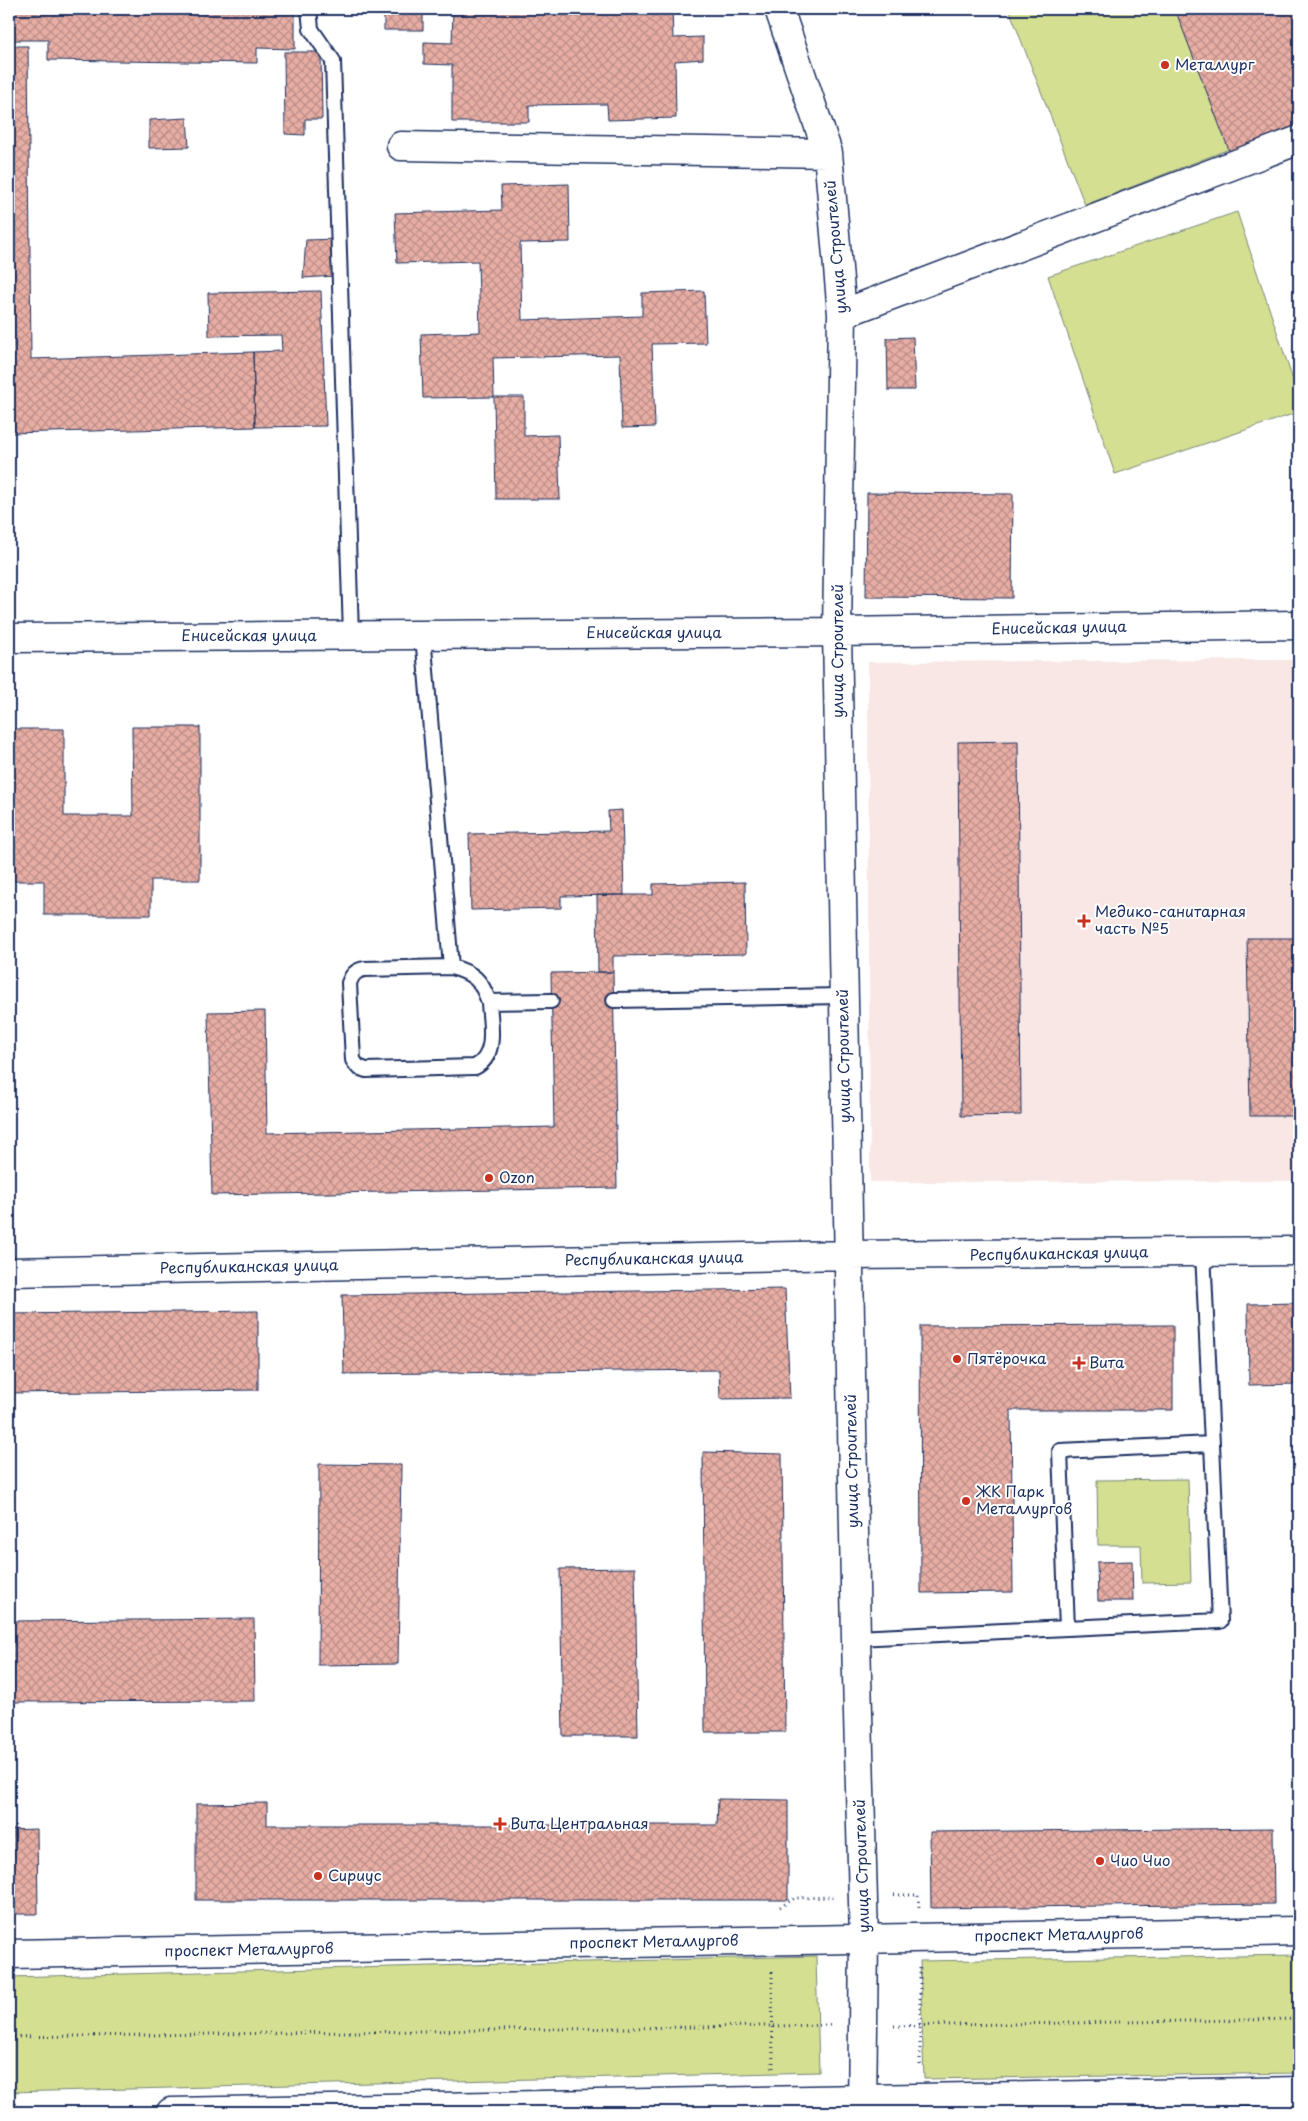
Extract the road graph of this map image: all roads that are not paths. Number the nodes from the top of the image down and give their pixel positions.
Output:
1 (310, 9) edge
2 (780, 9) edge
3 (1299, 140) edge
4 (401, 146) dead end
5 (828, 153) junction
6 (842, 314) junction
7 (1299, 625) edge
8 (837, 632) junction
9 (351, 635) junction
10 (423, 635) junction
11 (9, 638) edge
12 (451, 967) junction
13 (843, 996) junction
14 (614, 1000) dead end
15 (551, 1001) dead end
16 (489, 1002) junction
17 (1299, 1251) edge
18 (1203, 1252) junction
19 (848, 1255) junction
20 (9, 1272) edge
21 (1212, 1444) junction
22 (1067, 1628) junction
23 (856, 1638) junction
24 (1299, 1931) edge
25 (864, 1939) junction
26 (9, 1954) edge
27 (1299, 2091) edge
28 (862, 2105) edge
29 (171, 2112) edge

1 - 9 lane
2 - 5 street, улица Строителей
3 - 6 street
4 - 5 street
5 - 6 street, улица Строителей
6 - 8 street, улица Строителей
7 - 8 street, Енисейская улица
8 - 10 street, Енисейская улица
8 - 13 street, улица Строителей
9 - 10 street, Енисейская улица
9 - 11 street, Енисейская улица
10 - 12 lane
12 - 16 lane
12 - 16 lane
13 - 14 lane
13 - 19 street, улица Строителей
15 - 16 lane
17 - 18 street, Республиканская улица
18 - 19 street, Республиканская улица
18 - 21 lane
19 - 20 street, Республиканская улица
19 - 23 street, улица Строителей
21 - 22 lane
21 - 22 lane
22 - 23 lane
23 - 25 street, улица Строителей
24 - 25 street, проспект Металлургов
25 - 26 street, проспект Металлургов
25 - 28 street, улица Строителей
27 - 28 street
28 - 29 street

